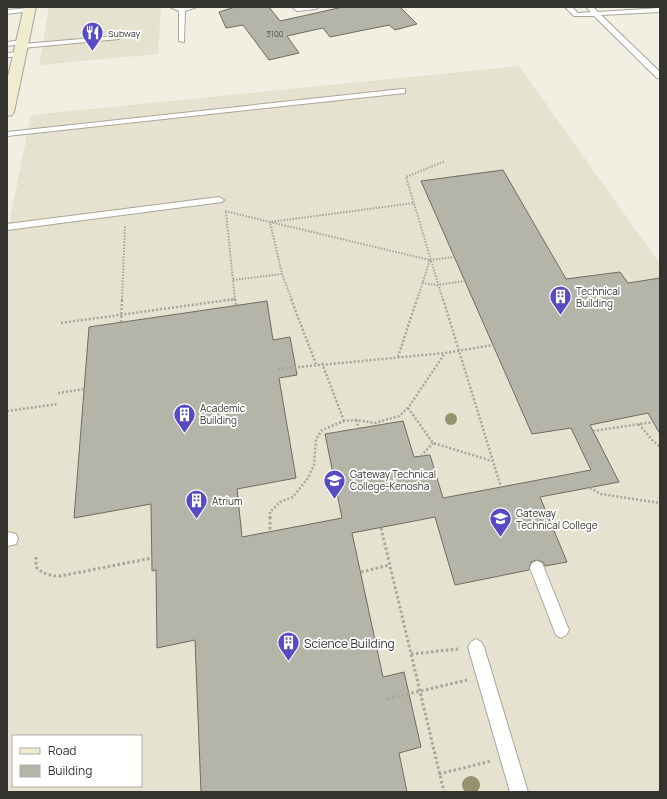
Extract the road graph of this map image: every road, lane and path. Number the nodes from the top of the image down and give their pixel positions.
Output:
1 (173, 7) edge
2 (194, 7) edge
3 (295, 7) edge
4 (316, 7) edge
5 (568, 7) edge
6 (589, 7) edge
7 (182, 10) junction
8 (660, 10) edge
9 (29, 11) edge
10 (7, 12) edge
11 (595, 13) junction
12 (7, 18) edge
13 (117, 38) dead end
14 (182, 41) dead end
15 (7, 44) edge
16 (18, 49) edge
17 (660, 76) edge
18 (402, 91) dead end
19 (7, 112) edge
20 (7, 134) edge
21 (445, 161) dead end
22 (219, 200) joint
23 (414, 203) junction
24 (125, 212) junction
25 (226, 212) junction
26 (270, 222) junction
27 (7, 227) edge
28 (454, 257) dead end
29 (430, 260) junction
30 (282, 274) junction
31 (233, 280) junction
32 (465, 281) dead end
33 (422, 283) junction
34 (437, 285) junction
35 (235, 299) junction
36 (236, 305) dead end
37 (121, 314) junction
38 (121, 322) dead end
39 (61, 323) dead end
40 (493, 345) dead end
41 (460, 351) junction
42 (445, 353) junction
43 (398, 357) junction
44 (322, 363) junction
45 (316, 364) junction
46 (278, 369) dead end
47 (84, 389) dead end
48 (58, 393) dead end
49 (58, 404) dead end
50 (408, 408) junction
51 (7, 412) edge
52 (356, 420) junction
53 (344, 421) junction
54 (653, 422) dead end
55 (639, 424) junction
56 (359, 428) dead end
57 (593, 431) dead end
58 (433, 443) junction
59 (660, 446) edge
60 (421, 456) dead end
61 (493, 462) junction
62 (501, 487) dead end
63 (590, 488) dead end
64 (660, 503) edge
65 (381, 528) dead end
66 (270, 532) dead end
67 (36, 558) dead end
68 (152, 558) dead end
69 (390, 565) junction
70 (537, 568) dead end
71 (361, 572) dead end
72 (561, 630) dead end
73 (476, 647) joint
74 (411, 654) junction
75 (485, 675) junction
76 (420, 692) junction
77 (387, 699) dead end
78 (509, 757) junction
79 (439, 774) junction
80 (444, 792) edge
81 (519, 792) edge

1 - 7 lane
2 - 7 lane
3 - 4 lane
5 - 11 lane
6 - 11 lane
7 - 14 lane
8 - 11 lane
9 - 10 lane
9 - 12 lane
9 - 16 street
11 - 17 lane
13 - 16 lane
15 - 16 lane
16 - 19 street
18 - 20 lane
21 - 23 path
22 - 24 lane
22 - 25 path
23 - 26 path
23 - 29 path
24 - 27 lane
24 - 37 path
25 - 26 path
25 - 31 path
26 - 29 path
26 - 30 path
28 - 29 path
29 - 33 path
29 - 34 path
30 - 31 path
30 - 45 path
31 - 35 path
32 - 34 path
33 - 34 path
33 - 43 path
34 - 41 path
35 - 36 path
35 - 37 path
37 - 38 path
37 - 39 path
40 - 41 path
41 - 42 path
41 - 61 path
42 - 43 path
42 - 50 path
43 - 44 path
44 - 45 path
44 - 53 path
45 - 46 path
47 - 48 path
49 - 51 path
50 - 52 path
50 - 58 path
52 - 53 path
52 - 56 path
53 - 66 path
54 - 55 path
55 - 57 path
55 - 59 path
58 - 60 path
58 - 61 path
61 - 62 path
63 - 64 path
65 - 69 path
67 - 68 path
69 - 71 path
69 - 74 path
70 - 72 lane
73 - 74 path
73 - 75 lane
74 - 76 path
75 - 76 path
75 - 78 lane
76 - 77 path
76 - 79 path
78 - 79 path
78 - 81 lane
79 - 80 path

